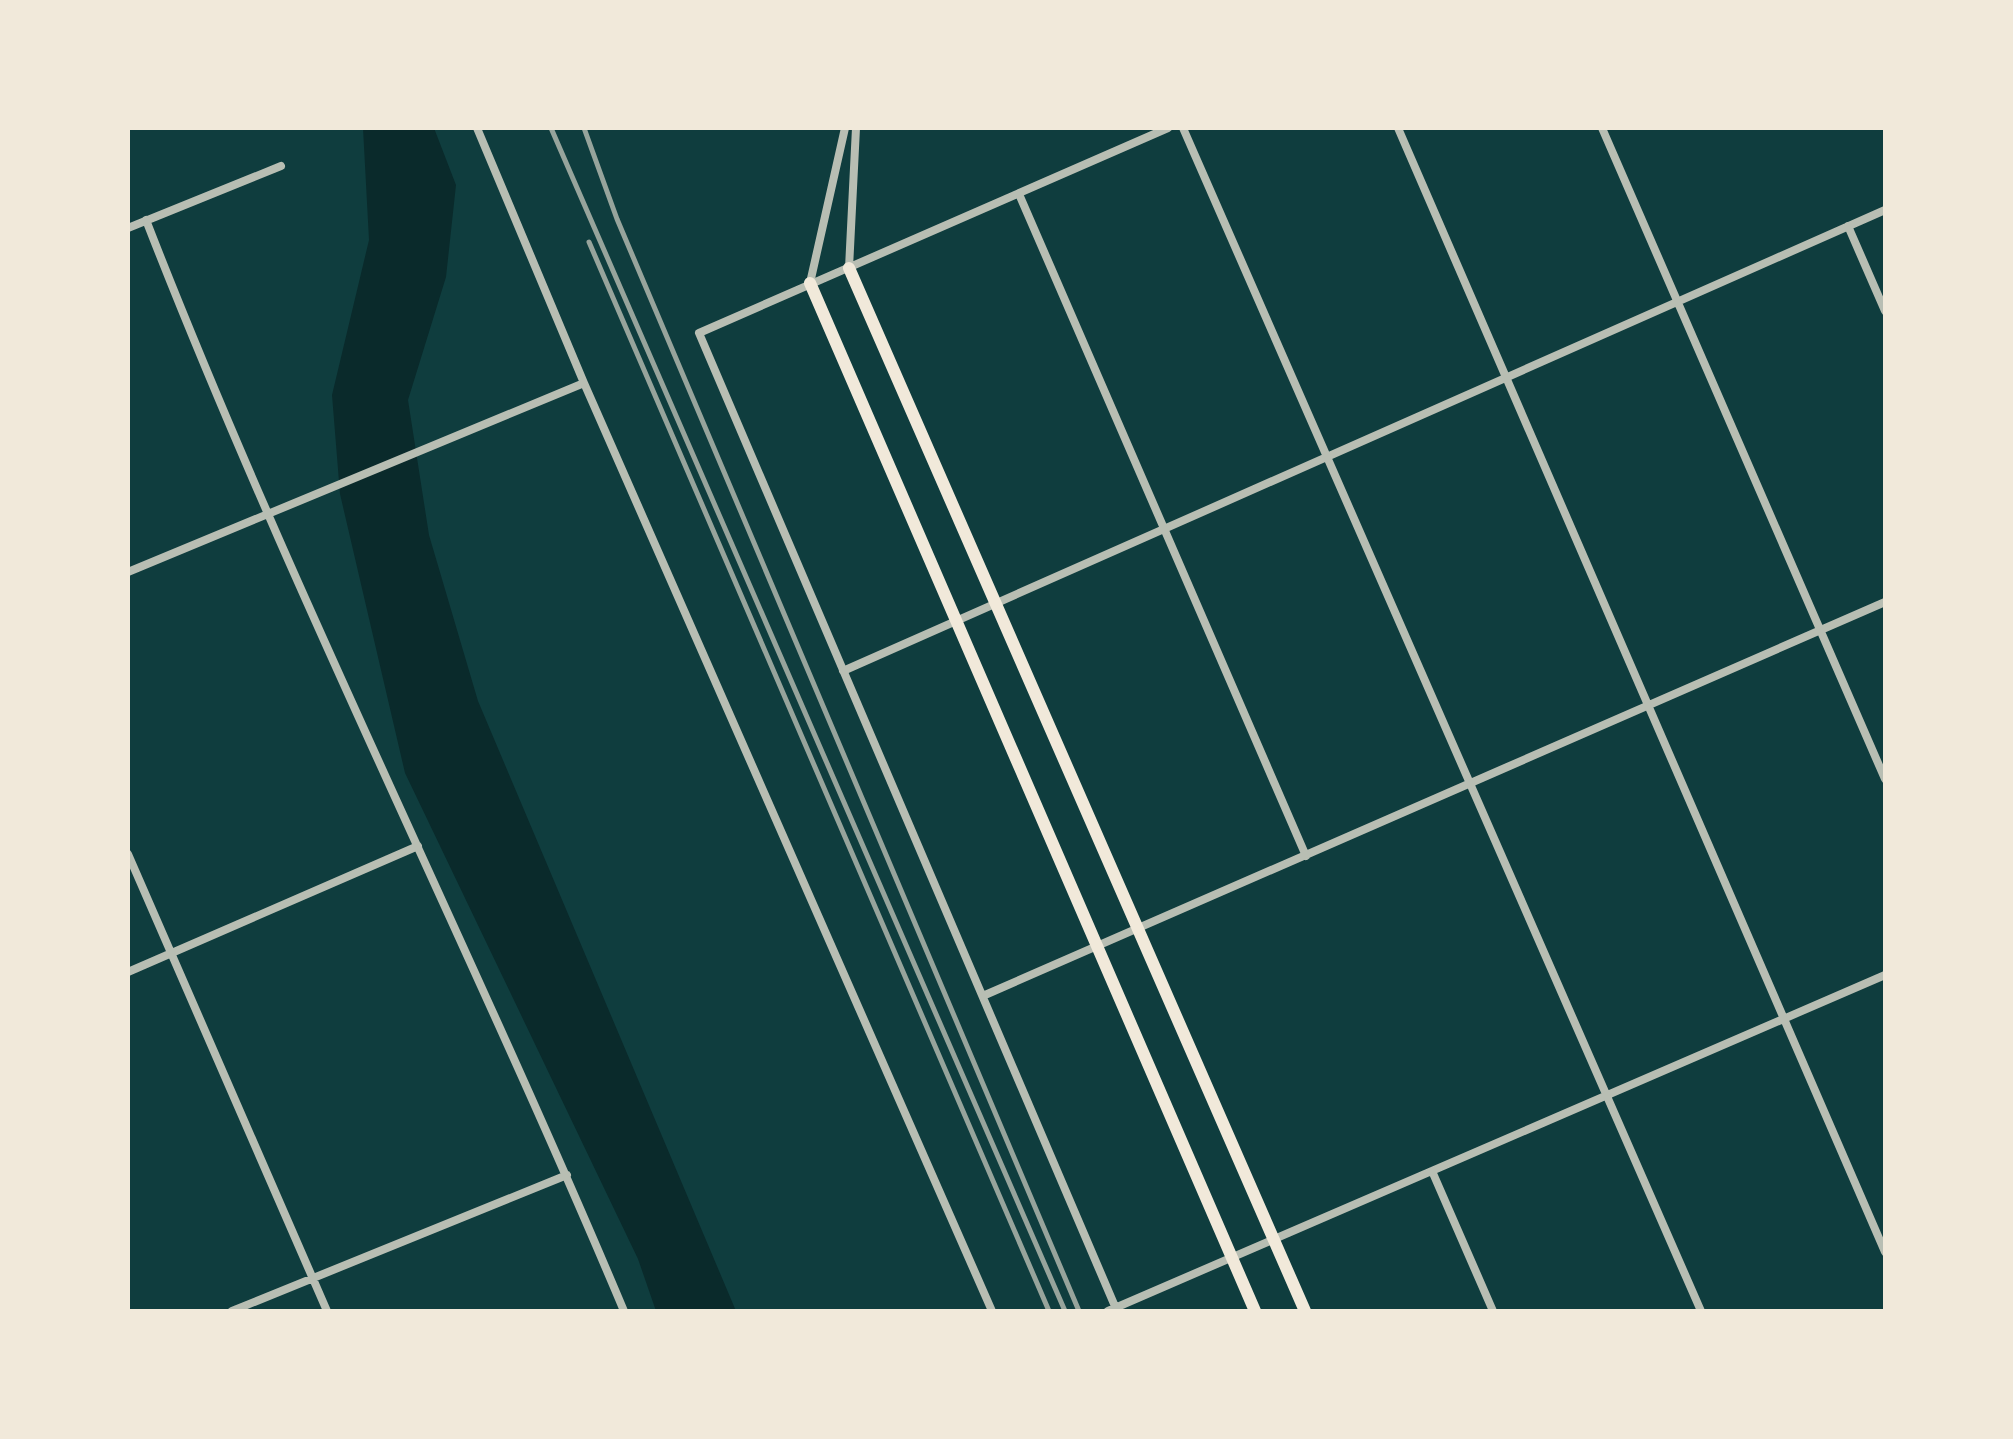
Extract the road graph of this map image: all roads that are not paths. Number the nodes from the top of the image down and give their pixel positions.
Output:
1 (477, 128) edge
2 (845, 128) edge
3 (856, 128) edge
4 (1168, 128) edge
5 (1183, 128) edge
6 (1398, 128) edge
7 (1602, 128) edge
8 (281, 166) dead end
9 (1019, 194) junction
10 (1885, 210) edge
11 (146, 220) junction
12 (1848, 226) junction
13 (128, 228) edge
14 (849, 268) junction
15 (809, 284) junction
16 (1679, 301) junction
17 (1885, 311) edge
18 (1506, 377) junction
19 (584, 383) junction
20 (1328, 456) junction
21 (267, 512) junction
22 (1162, 528) junction
23 (128, 572) edge
24 (1885, 602) edge
25 (996, 603) junction
26 (954, 621) junction
27 (1819, 631) junction
28 (843, 671) junction
29 (1648, 706) junction
30 (1885, 779) edge
31 (1470, 783) junction
32 (418, 846) junction
33 (128, 854) edge
34 (1306, 856) junction
35 (1138, 928) junction
36 (1094, 947) junction
37 (171, 953) junction
38 (128, 972) edge
39 (1885, 975) edge
40 (985, 995) junction
41 (1786, 1018) junction
42 (1609, 1095) junction
43 (1432, 1171) junction
44 (567, 1175) junction
45 (1274, 1239) junction
46 (1885, 1252) edge
47 (1232, 1258) junction
48 (312, 1277) junction
49 (1117, 1308) edge
50 (232, 1311) edge
51 (327, 1311) edge
52 (624, 1311) edge
53 (992, 1311) edge
54 (1255, 1311) edge
55 (1305, 1311) edge
56 (1493, 1311) edge
57 (1701, 1311) edge

1 - 19 street
2 - 15 street
3 - 14 street
4 - 9 street
5 - 20 street
6 - 18 street
7 - 16 street
8 - 11 street
9 - 14 street
9 - 22 street
10 - 12 street
11 - 13 street
11 - 21 street
12 - 16 street
12 - 17 street
14 - 15 street
14 - 25 main road
15 - 26 main road
15 - 28 street
16 - 18 street
16 - 27 street
18 - 20 street
18 - 29 street
19 - 21 street
19 - 53 street
20 - 22 street
20 - 31 street
21 - 23 street
21 - 32 street
22 - 25 street
22 - 34 street
24 - 27 street
25 - 26 street
25 - 35 main road
26 - 28 street
26 - 36 main road
27 - 29 street
27 - 30 street
28 - 40 street
29 - 31 street
29 - 41 street
31 - 34 street
31 - 42 street
32 - 37 street
32 - 44 street
33 - 37 street
34 - 35 street
35 - 36 street
35 - 45 main road
36 - 40 street
36 - 47 main road
37 - 38 street
37 - 48 street
39 - 41 street
40 - 49 street
41 - 42 street
41 - 46 street
42 - 43 street
42 - 57 street
43 - 45 street
43 - 56 street
44 - 48 street
44 - 52 street
45 - 47 street
45 - 55 main road
47 - 49 street
47 - 54 main road
48 - 50 street
48 - 51 street

